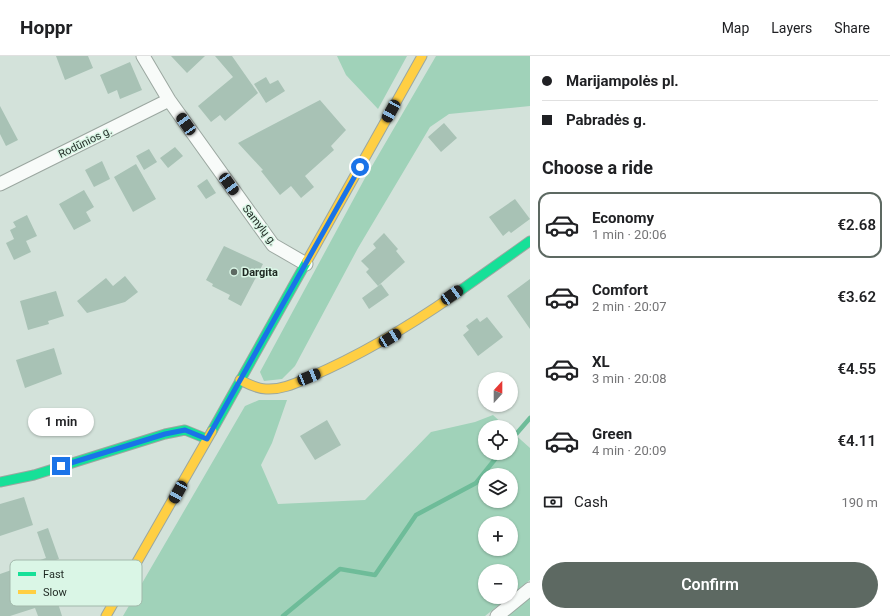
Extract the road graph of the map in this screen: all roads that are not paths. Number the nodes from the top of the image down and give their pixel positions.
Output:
1 (143, 56) edge
2 (422, 56) edge
3 (169, 100) junction
4 (0, 184) edge
5 (530, 241) edge
6 (306, 264) junction
7 (240, 380) junction
8 (207, 439) junction
9 (0, 482) edge
10 (138, 560) edge
11 (530, 589) edge
12 (112, 606) edge
13 (106, 616) edge
14 (497, 616) edge

1 - 3 street, Samylų g.
2 - 6 main road
3 - 4 street, Rodūnios g.
3 - 6 street, Samylų g.
5 - 7 main road
6 - 7 main road
7 - 8 main road
8 - 9 main road
8 - 10 main road
11 - 14 street
12 - 13 main road

